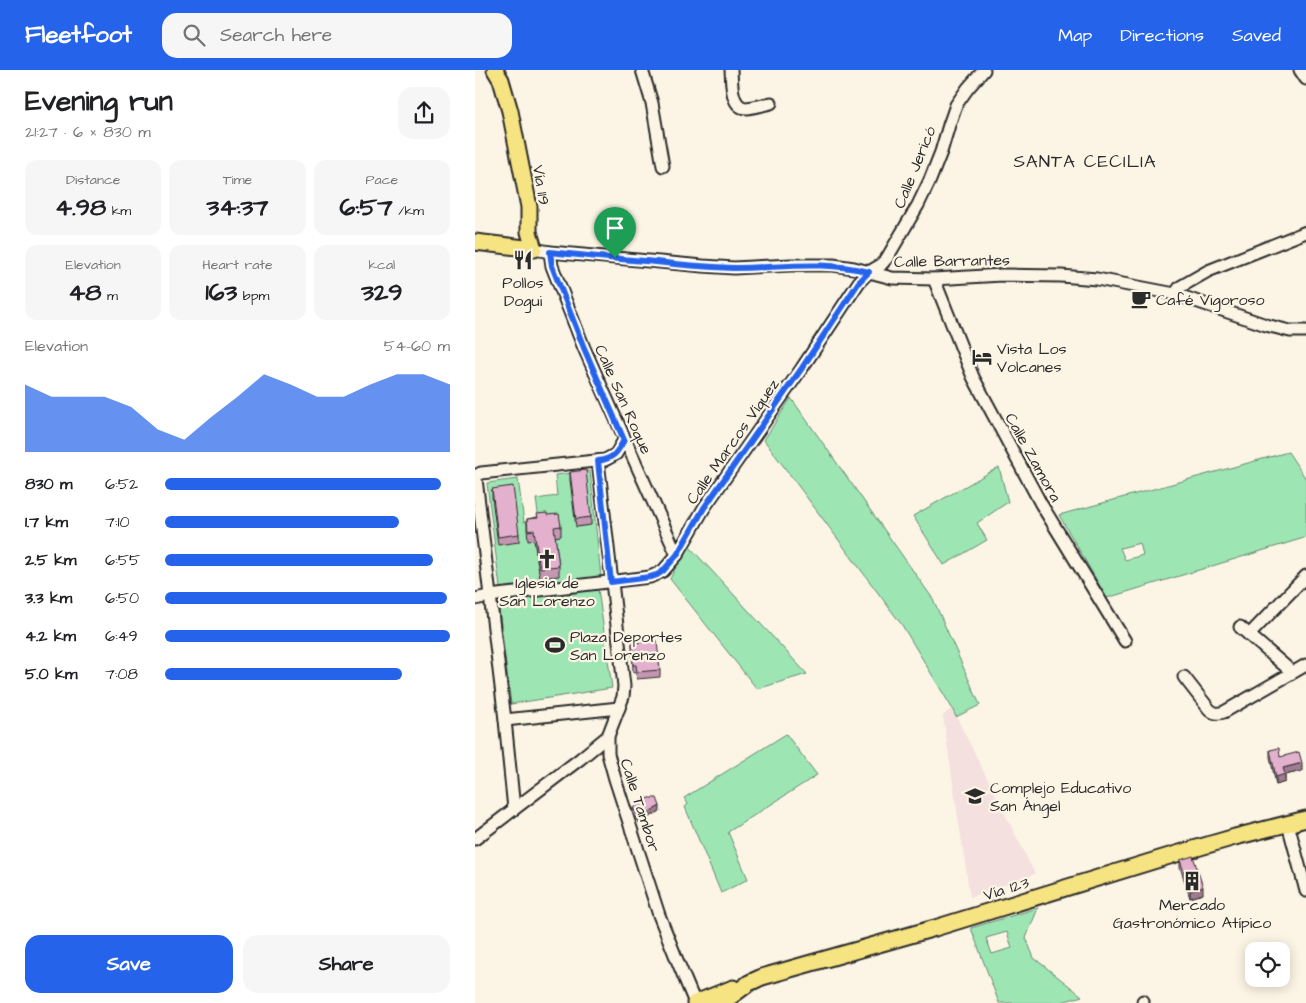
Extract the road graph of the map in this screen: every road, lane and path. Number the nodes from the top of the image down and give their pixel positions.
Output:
1 (495, 70) edge
2 (642, 70) edge
3 (731, 70) edge
4 (984, 70) edge
5 (1300, 70) edge
6 (1306, 79) edge
7 (771, 103) dead end
8 (663, 166) dead end
9 (1306, 232) edge
10 (475, 242) edge
11 (533, 249) junction
12 (550, 252) junction
13 (869, 272) junction
14 (934, 279) junction
15 (1175, 294) junction
16 (1306, 331) edge
17 (624, 440) junction
18 (598, 461) junction
19 (677, 555) junction
20 (1306, 576) edge
21 (611, 582) junction
22 (489, 596) junction
23 (475, 599) edge
24 (1240, 627) dead end
25 (1249, 635) junction
26 (1125, 641) dead end
27 (1306, 665) edge
28 (1292, 672) junction
29 (1185, 677) dead end
30 (619, 708) junction
31 (505, 720) junction
32 (608, 736) junction
33 (514, 809) junction
34 (1306, 820) edge
35 (1288, 824) junction
36 (475, 839) edge
37 (1306, 891) edge
38 (749, 983) junction
39 (695, 1003) edge
40 (722, 1003) edge
41 (731, 1003) edge

1 - 11 main road, Vía 119
2 - 8 street
3 - 7 street
4 - 13 street, Calle Jericó
5 - 6 street
9 - 15 street
10 - 11 main road
11 - 12 street, Calle Barrantes
12 - 13 street, Calle Barrantes
12 - 17 street, Calle San Roque
13 - 14 street, Calle Barrantes
13 - 19 street, Calle Marcos Víquez
14 - 15 street, Calle Barrantes
14 - 26 street, Calle Zamora
15 - 16 street, Calle Barrantes
17 - 18 street
17 - 19 street, Calle San Roque
18 - 21 street, Calle Tambor
18 - 22 street
19 - 21 street, Calle Marcos Víquez
20 - 25 street
21 - 22 street, Calle Marcos Víquez
21 - 30 street, Calle Tambor
22 - 23 street, Calle Marcos Víquez
22 - 31 street
24 - 25 street
25 - 28 street
27 - 28 street
28 - 29 street
30 - 31 street
30 - 32 street, Calle Tambor
31 - 33 street
32 - 33 street
32 - 39 street, Calle Tambor
33 - 36 street
34 - 35 main road, Vía 123
35 - 37 street
35 - 38 main road, Vía 123
38 - 39 main road
38 - 40 main road, Vía 123
38 - 41 main road

